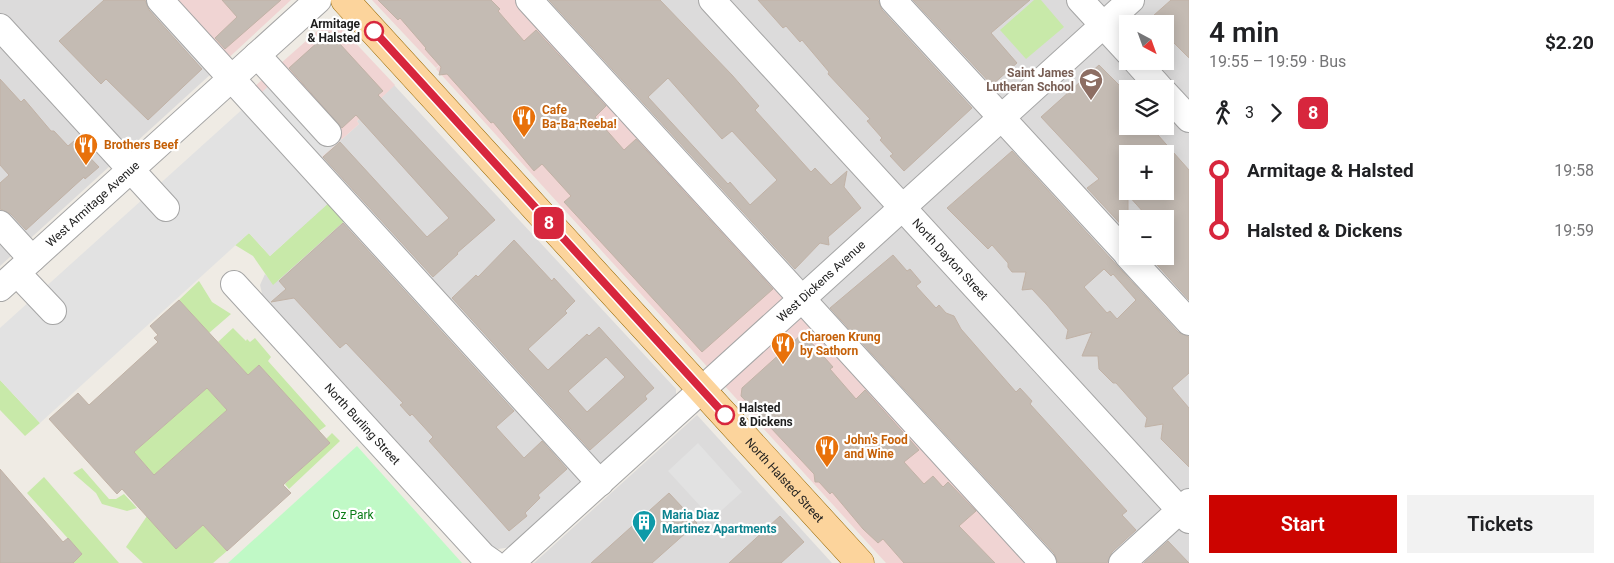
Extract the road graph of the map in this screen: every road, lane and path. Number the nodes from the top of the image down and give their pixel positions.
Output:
1 (160, 0) edge
2 (318, 0) edge
3 (346, 0) edge
4 (529, 0) edge
5 (712, 0) edge
6 (893, 0) edge
7 (1080, 0) edge
8 (1131, 0) edge
9 (1103, 26) junction
10 (0, 27) edge
11 (1119, 43) edge
12 (257, 55) junction
13 (1144, 70) edge
14 (231, 79) junction
15 (1153, 80) edge
16 (1174, 103) edge
17 (1001, 118) junction
18 (1189, 119) edge
19 (328, 133) dead end
20 (131, 170) junction
21 (166, 208) dead end
22 (902, 208) junction
23 (0, 224) edge
24 (1119, 246) edge
25 (1136, 265) edge
26 (16, 273) edge
27 (234, 284) dead end
28 (800, 300) junction
29 (52, 311) dead end
30 (1189, 322) edge
31 (702, 390) junction
32 (600, 483) junction
33 (1186, 511) edge
34 (493, 563) edge
35 (511, 563) edge
36 (860, 563) edge
37 (1043, 563) edge
38 (1122, 563) edge

1 - 14 street
2 - 12 street, West Armitage Avenue
3 - 31 main road, North Halsted Street
4 - 28 street
5 - 22 street, North Dayton Street
6 - 17 street
7 - 9 street
8 - 9 street, West Dickens Avenue
9 - 11 street
9 - 17 street, West Dickens Avenue
10 - 20 street
12 - 14 street, West Armitage Avenue
12 - 19 street
13 - 15 street
14 - 20 street, West Armitage Avenue
14 - 32 street
16 - 18 street
17 - 22 street, West Dickens Avenue
17 - 24 street
20 - 21 street
20 - 26 street, West Armitage Avenue
22 - 28 street, West Dickens Avenue
22 - 33 street, North Dayton Street
23 - 26 street
25 - 30 street
26 - 29 street
27 - 34 street, North Burling Street
28 - 31 street, West Dickens Avenue
28 - 37 street
31 - 32 street, West Dickens Avenue
31 - 36 main road, North Halsted Street
32 - 35 street, West Dickens Avenue
33 - 38 street

